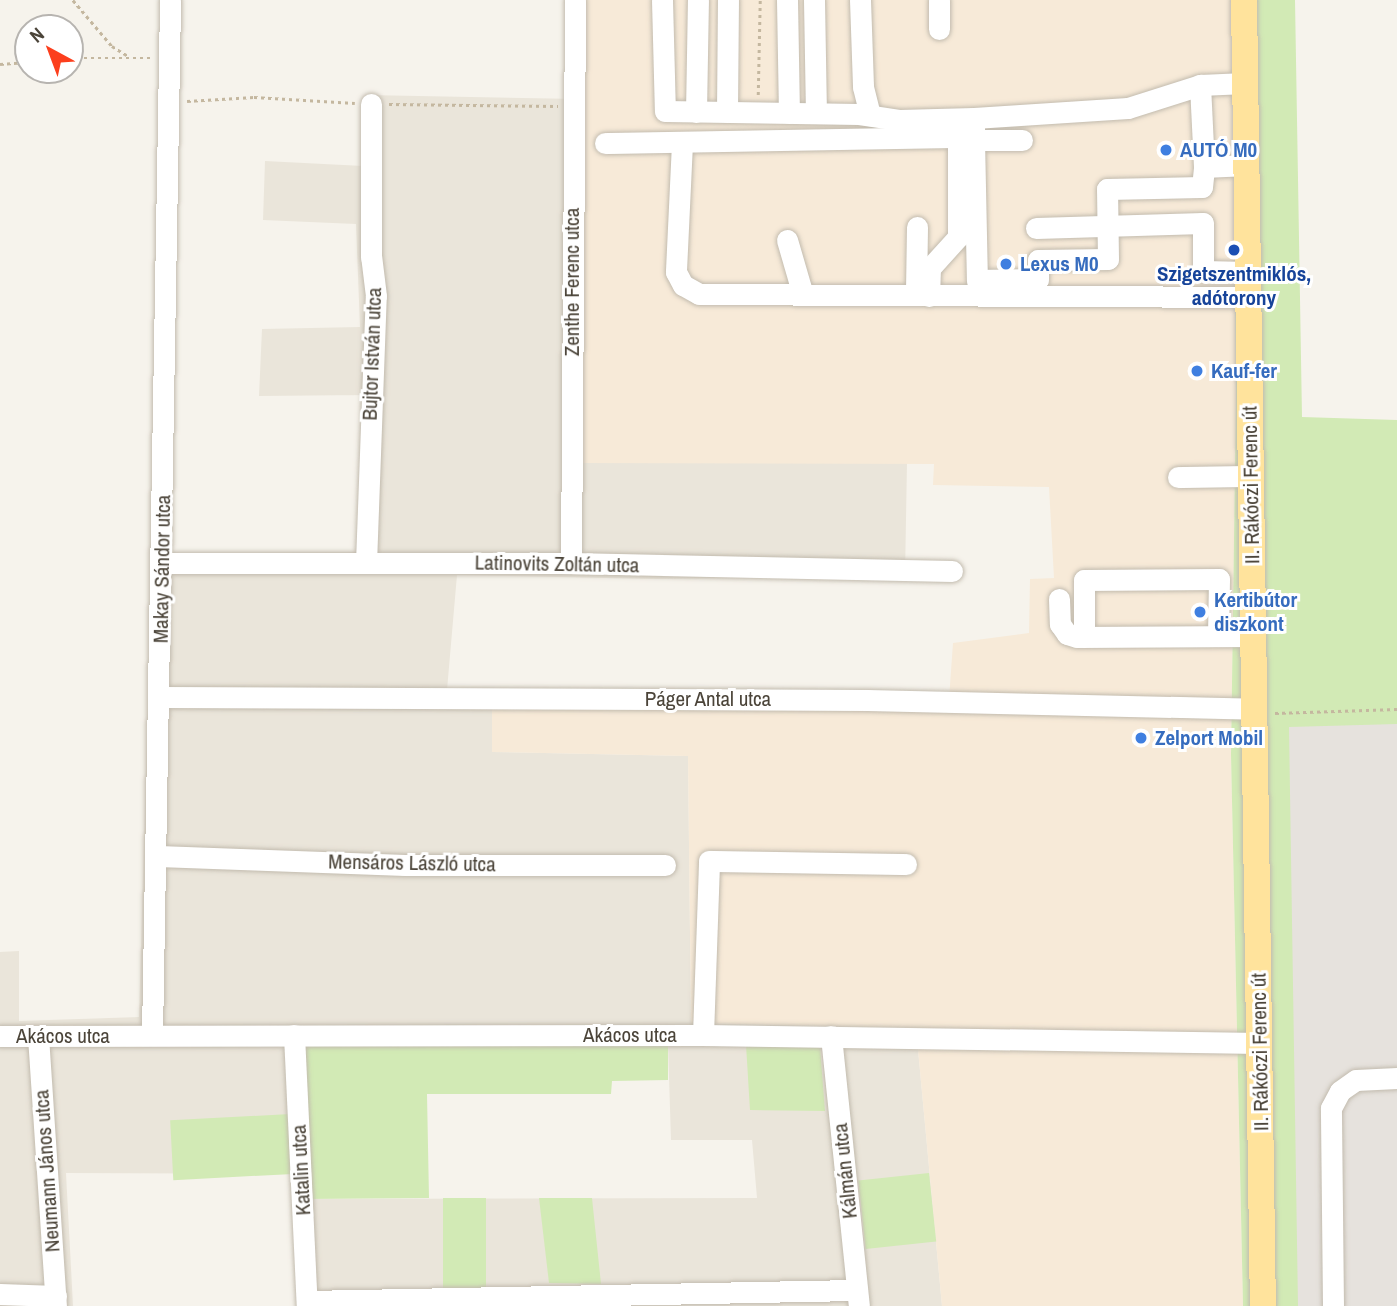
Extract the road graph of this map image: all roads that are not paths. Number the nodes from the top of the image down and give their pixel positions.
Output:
1 (170, 0) edge
2 (575, 0) edge
3 (662, 0) edge
4 (698, 0) edge
5 (728, 0) edge
6 (787, 0) edge
7 (814, 0) edge
8 (860, 0) edge
9 (939, 0) edge
10 (1244, 0) edge
11 (939, 29) dead end
12 (1245, 83) junction
13 (1200, 85) junction
14 (372, 104) dead end
15 (696, 112) junction
16 (727, 112) junction
17 (789, 113) junction
18 (817, 113) junction
19 (870, 115) junction
20 (974, 118) junction
21 (974, 140) junction
22 (1022, 140) dead end
23 (605, 143) dead end
24 (681, 143) junction
25 (1247, 165) junction
26 (1203, 177) junction
27 (1203, 223) junction
28 (1108, 226) junction
29 (917, 227) dead end
30 (1036, 228) dead end
31 (787, 240) dead end
32 (1249, 285) junction
33 (803, 295) junction
34 (922, 296) junction
35 (1251, 476) junction
36 (1178, 477) dead end
37 (162, 563) junction
38 (366, 563) junction
39 (571, 563) junction
40 (952, 571) dead end
41 (1253, 589) junction
42 (1220, 591) junction
43 (1059, 599) dead end
44 (1218, 636) junction
45 (1254, 636) junction
46 (1084, 637) junction
47 (161, 696) junction
48 (1254, 712) junction
49 (158, 856) junction
50 (906, 864) dead end
51 (665, 865) dead end
52 (152, 1035) junction
53 (294, 1035) junction
54 (702, 1035) junction
55 (0, 1036) edge
56 (38, 1036) junction
57 (831, 1036) junction
58 (1259, 1043) junction
59 (1397, 1078) edge
60 (0, 1294) edge
61 (858, 1298) edge
62 (56, 1301) edge
63 (307, 1303) edge
64 (1263, 1306) edge
65 (1333, 1306) edge

1 - 37 street, Makay Sándor utca
2 - 39 street, Zenthe Ferenc utca
3 - 15 street
4 - 15 street
5 - 16 street
6 - 17 street
7 - 18 street
8 - 19 street
9 - 11 street
10 - 12 main road, II. Rákóczi Ferenc út
12 - 13 street
12 - 25 main road, II. Rákóczi Ferenc út
13 - 20 street
13 - 26 street
14 - 38 street, Bujtor István utca
15 - 16 street
16 - 17 street
17 - 18 street
18 - 19 street
19 - 20 street
20 - 21 street
21 - 22 street
21 - 28 street
23 - 24 street
24 - 33 street
24 - 34 street
25 - 26 street
25 - 32 main road, II. Rákóczi Ferenc út
26 - 27 street
26 - 28 street
27 - 28 street
27 - 32 street
28 - 30 street
29 - 34 street
31 - 33 street
32 - 34 street
32 - 35 main road, II. Rákóczi Ferenc út
33 - 34 street
35 - 36 street
35 - 41 main road, II. Rákóczi Ferenc út
37 - 38 street, Latinovits Zoltán utca
37 - 47 street, Makay Sándor utca
38 - 39 street, Latinovits Zoltán utca
39 - 40 street, Latinovits Zoltán utca
41 - 42 street
41 - 45 main road, II. Rákóczi Ferenc út
42 - 44 street
42 - 46 street
43 - 46 street
44 - 45 street
44 - 46 street
45 - 48 main road, II. Rákóczi Ferenc út
47 - 48 street, Páger Antal utca
47 - 49 street, Makay Sándor utca
48 - 58 main road, II. Rákóczi Ferenc út
49 - 51 street, Mensáros László utca
49 - 52 street, Makay Sándor utca
50 - 54 street
52 - 53 street, Akácos utca
52 - 56 street, Akácos utca
53 - 54 street, Akácos utca
53 - 63 street, Katalin utca
54 - 57 street, Akácos utca
55 - 56 street, Akácos utca
56 - 62 street, Neumann János utca
57 - 58 street, Akácos utca
57 - 61 street, Kálmán utca
58 - 64 main road, II. Rákóczi Ferenc út
59 - 65 street
60 - 62 street
61 - 63 street

